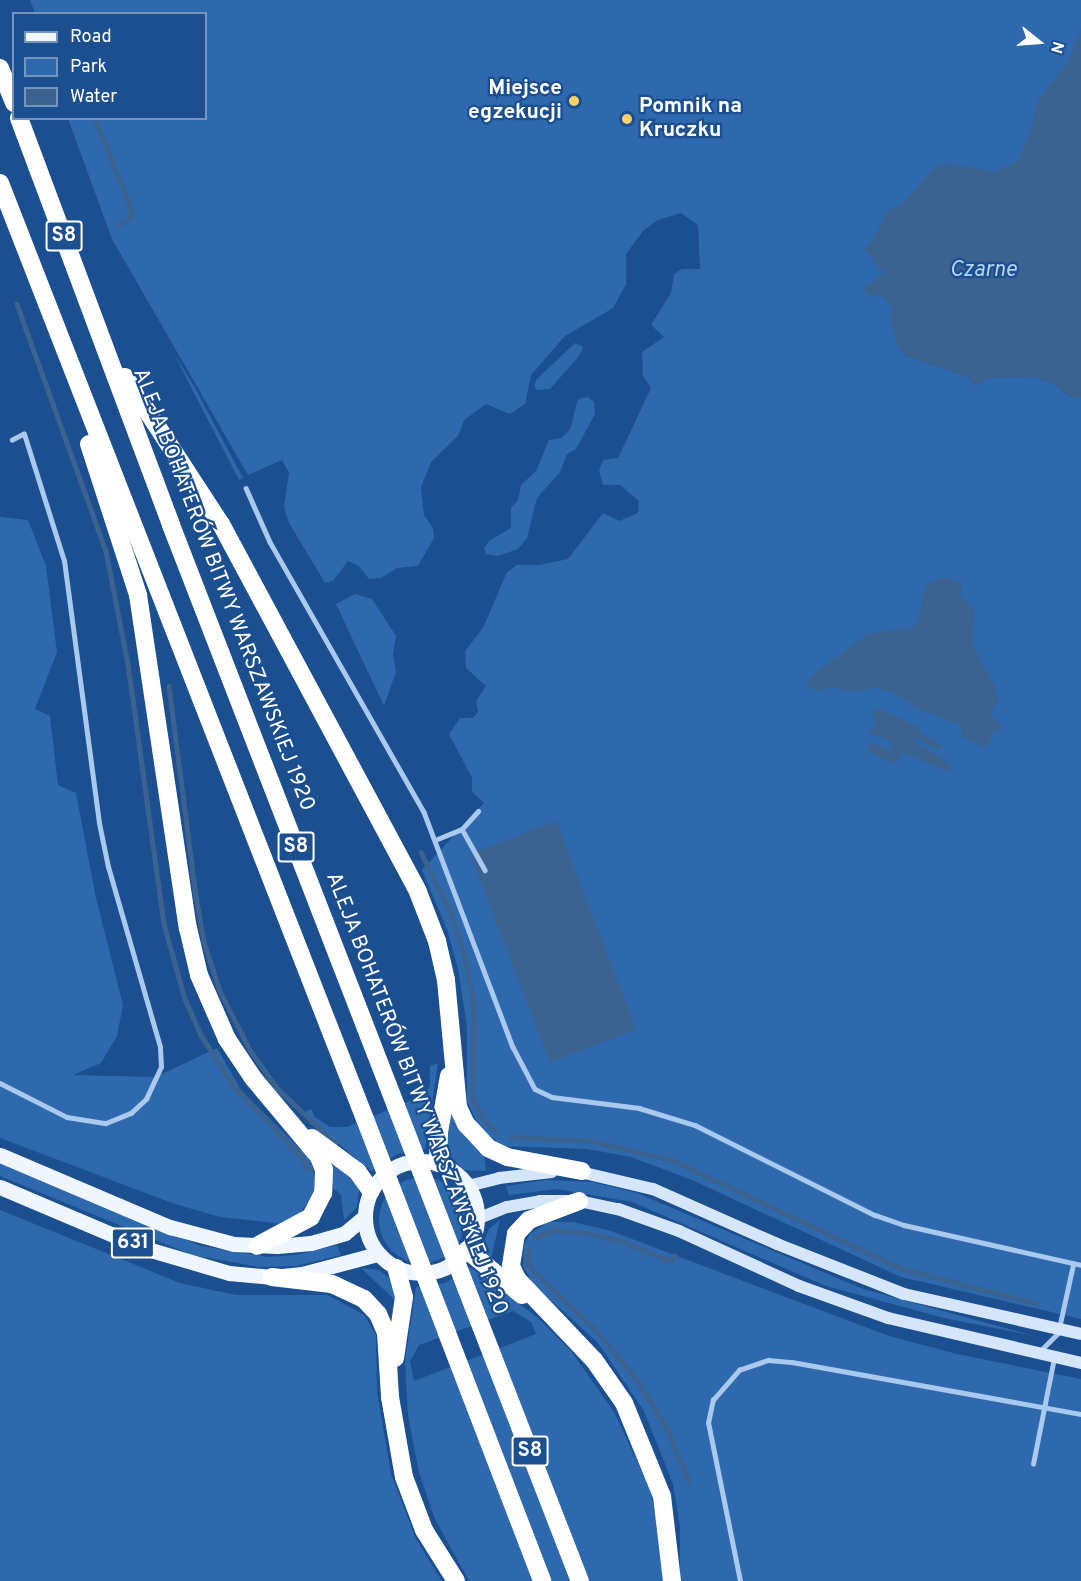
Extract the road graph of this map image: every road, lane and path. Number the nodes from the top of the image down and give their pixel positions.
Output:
1 (0, 68) edge
2 (12, 98) edge
3 (20, 120) edge
4 (0, 183) edge
5 (110, 353) junction
6 (73, 372) junction
7 (12, 440) dead end
8 (246, 488) dead end
9 (478, 811) dead end
10 (462, 829) junction
11 (435, 840) junction
12 (485, 870) dead end
13 (454, 1050) junction
14 (0, 1083) edge
15 (284, 1118) junction
16 (0, 1155) edge
17 (438, 1163) junction
18 (582, 1171) junction
19 (468, 1186) junction
20 (0, 1187) edge
21 (370, 1191) junction
22 (579, 1201) junction
23 (364, 1217) junction
24 (477, 1219) junction
25 (257, 1246) junction
26 (467, 1250) junction
27 (377, 1254) junction
28 (1073, 1265) junction
29 (1081, 1265) edge
30 (396, 1269) junction
31 (272, 1277) junction
32 (555, 1320) junction
33 (1059, 1329) junction
34 (1081, 1334) edge
35 (1023, 1351) junction
36 (1054, 1358) junction
37 (1081, 1363) edge
38 (390, 1397) junction
39 (1044, 1409) junction
40 (1081, 1414) edge
41 (1033, 1464) dead end
42 (456, 1581) edge
43 (542, 1581) edge
44 (580, 1581) edge
45 (672, 1581) edge
46 (740, 1581) edge

1 - 2 highway
3 - 5 highway, ALEJA BOHATERÓW BITWY WARSZAWSKIEJ 1920 / S8
4 - 6 highway, S8
5 - 13 highway
5 - 44 highway, ALEJA BOHATERÓW BITWY WARSZAWSKIEJ 1920 / S8, bridge
6 - 15 highway
6 - 43 highway, S8, bridge
7 - 14 lane
8 - 11 lane
9 - 10 lane
10 - 11 lane
10 - 12 lane
11 - 28 lane
13 - 17 highway
13 - 18 highway
15 - 21 highway
15 - 25 highway
16 - 25 main road, 631
17 - 19 main road
17 - 21 main road
18 - 19 main road
18 - 33 main road
19 - 24 main road
20 - 31 main road, 631
21 - 23 main road
22 - 24 main road
22 - 32 highway
22 - 35 main road
23 - 25 main road, 631
23 - 27 main road
24 - 26 main road
26 - 30 main road
26 - 32 highway
27 - 30 main road
27 - 31 main road, 631
28 - 29 lane
28 - 33 lane
30 - 38 highway
31 - 38 highway
32 - 45 highway
33 - 34 main road
33 - 35 lane
35 - 36 main road
36 - 37 main road
36 - 39 lane
38 - 42 highway
39 - 40 lane
39 - 41 lane
39 - 46 lane

